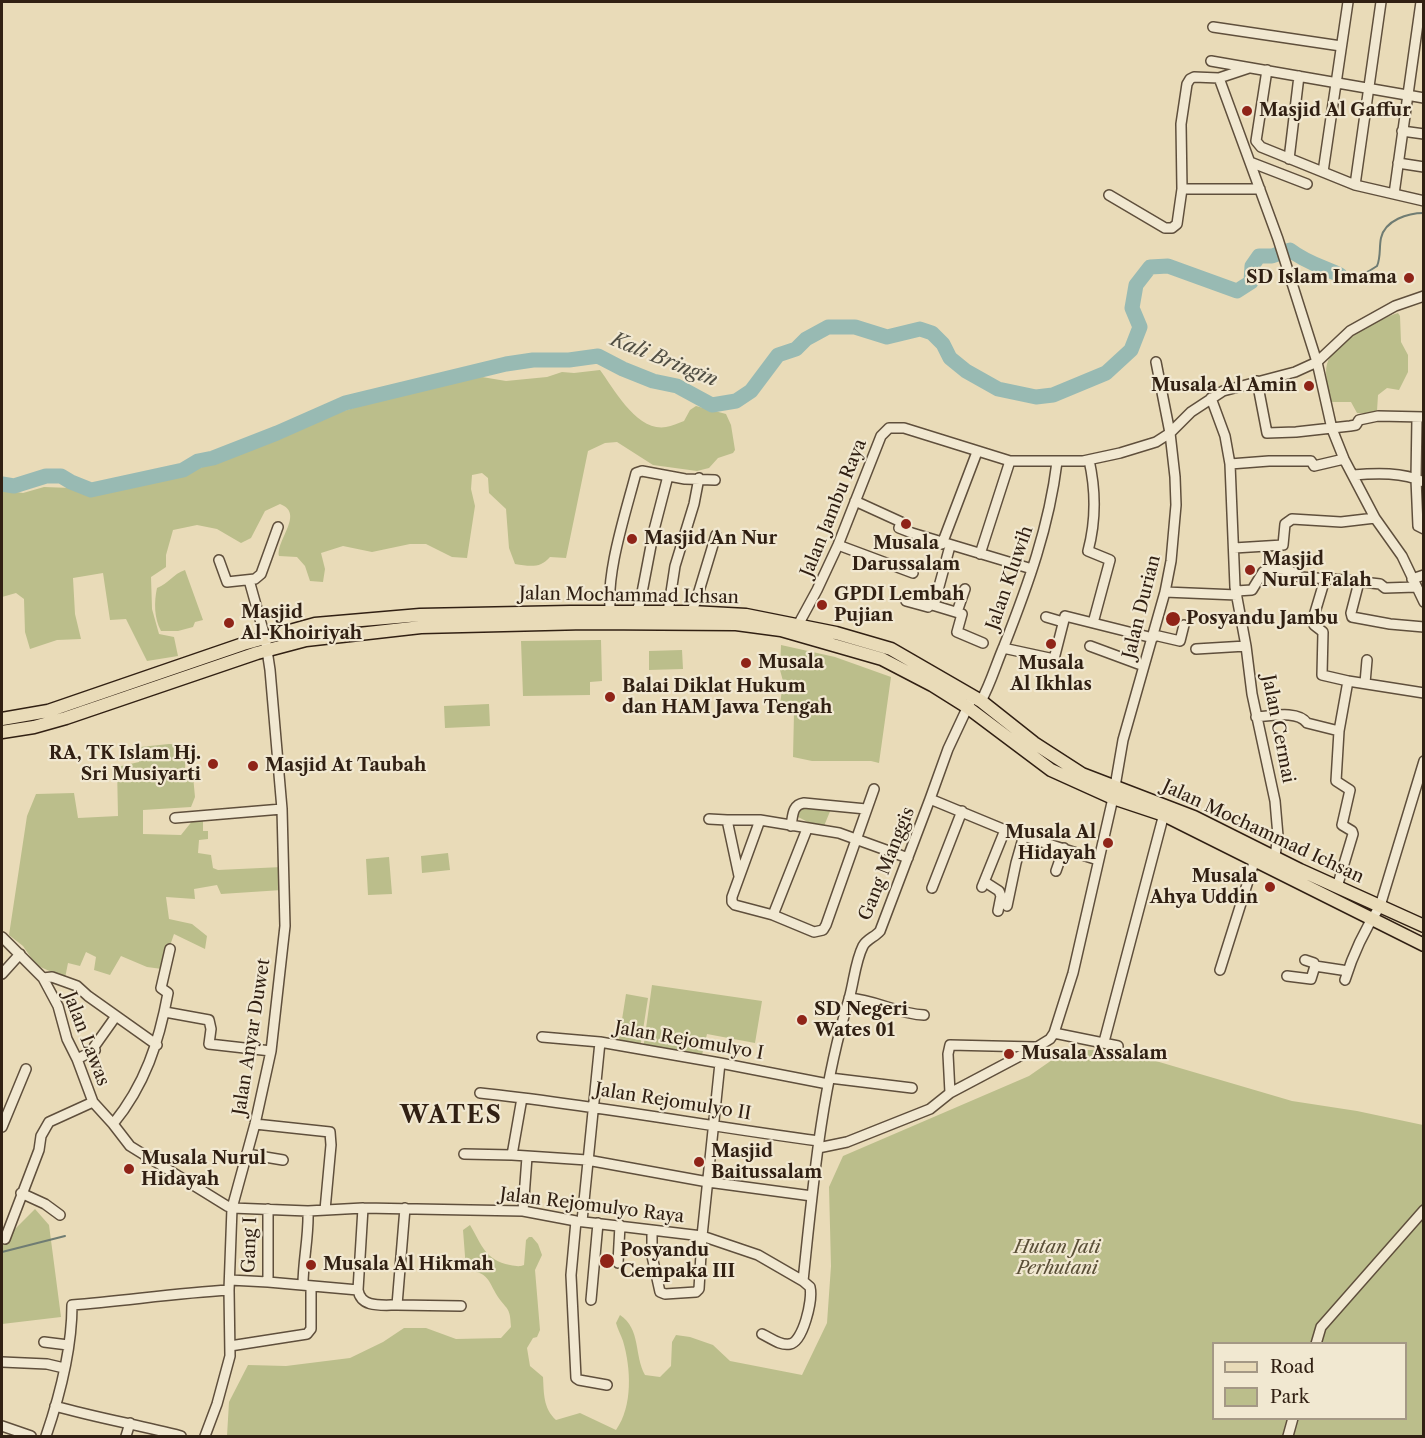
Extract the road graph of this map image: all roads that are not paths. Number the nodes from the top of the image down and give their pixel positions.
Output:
1 (1348, 2) edge
2 (1381, 2) edge
3 (1415, 2) edge
4 (1421, 2) edge
5 (1420, 26) edge
6 (1213, 27) dead end
7 (1341, 46) junction
8 (1413, 59) junction
9 (1424, 60) edge
10 (1210, 62) dead end
11 (1249, 68) junction
12 (1267, 70) junction
13 (1299, 76) junction
14 (1219, 78) junction
15 (1336, 82) junction
16 (1369, 87) junction
17 (1405, 95) junction
18 (1424, 98) edge
19 (1402, 131) junction
20 (1424, 134) edge
21 (1289, 159) junction
22 (1397, 159) junction
23 (1250, 162) junction
24 (1424, 166) edge
25 (1323, 172) junction
26 (1307, 184) dead end
27 (1355, 185) junction
28 (1182, 189) junction
29 (1260, 189) junction
30 (1391, 194) junction
31 (1109, 195) dead end
32 (1424, 201) edge
33 (1423, 296) edge
34 (1424, 305) edge
35 (1156, 362) dead end
36 (1317, 362) junction
37 (1257, 381) junction
38 (1211, 398) junction
39 (1420, 418) edge
40 (1332, 429) junction
41 (1170, 433) junction
42 (977, 452) junction
43 (1344, 459) junction
44 (1089, 460) junction
45 (1010, 461) junction
46 (1057, 462) junction
47 (1230, 464) junction
48 (1353, 475) junction
49 (668, 476) junction
50 (699, 478) junction
51 (715, 480) dead end
52 (1420, 481) edge
53 (855, 501) junction
54 (1376, 518) junction
55 (279, 527) dead end
56 (1424, 529) edge
57 (716, 535) dead end
58 (838, 545) junction
59 (946, 545) junction
60 (1234, 548) junction
61 (980, 554) junction
62 (219, 560) dead end
63 (1032, 569) junction
64 (913, 573) dead end
65 (1424, 575) edge
66 (1325, 579) junction
67 (249, 580) junction
68 (1359, 582) junction
69 (1414, 583) junction
70 (965, 589) dead end
71 (1166, 592) junction
72 (1237, 593) junction
73 (906, 601) dead end
74 (1424, 602) edge
75 (934, 606) junction
76 (636, 612) junction
77 (668, 612) junction
78 (691, 612) junction
79 (957, 612) junction
80 (1046, 616) dead end
81 (611, 618) junction
82 (1063, 622) junction
83 (1093, 623) junction
84 (798, 625) junction
85 (1184, 625) dead end
86 (1424, 627) edge
87 (1153, 636) junction
88 (835, 639) junction
89 (982, 643) dead end
90 (266, 644) junction
91 (1090, 645) dead end
92 (1246, 646) junction
93 (1003, 648) junction
94 (1196, 648) dead end
95 (1367, 660) dead end
96 (1144, 666) junction
97 (1348, 681) junction
98 (1365, 684) junction
99 (1424, 693) edge
100 (974, 704) junction
101 (1256, 717) junction
102 (2, 719) edge
103 (1339, 731) junction
104 (2, 732) edge
105 (1423, 768) edge
106 (874, 789) dead end
107 (1115, 792) junction
108 (930, 799) junction
109 (282, 809) junction
110 (866, 809) junction
111 (1166, 810) junction
112 (962, 812) junction
113 (175, 818) dead end
114 (709, 819) dead end
115 (727, 820) junction
116 (760, 820) junction
117 (791, 826) junction
118 (807, 829) junction
119 (1005, 830) junction
120 (1024, 835) junction
121 (856, 839) junction
122 (1064, 848) junction
123 (1259, 848) junction
124 (908, 858) junction
125 (1098, 860) junction
126 (1254, 861) junction
127 (1274, 863) junction
128 (1056, 871) dead end
129 (739, 876) junction
130 (1337, 887) junction
131 (932, 888) dead end
132 (1380, 906) junction
133 (773, 915) junction
134 (1372, 920) junction
135 (1424, 926) edge
136 (2, 937) edge
137 (1424, 945) edge
138 (170, 949) dead end
139 (20, 954) junction
140 (1305, 960) dead end
141 (1315, 966) junction
142 (1220, 970) dead end
143 (2, 974) edge
144 (1287, 976) dead end
145 (43, 978) junction
146 (849, 998) junction
147 (165, 1012) junction
148 (924, 1015) dead end
149 (116, 1016) junction
150 (1056, 1028) junction
151 (542, 1037) dead end
152 (1105, 1038) dead end
153 (600, 1042) junction
154 (157, 1045) junction
155 (1118, 1046) dead end
156 (1037, 1047) junction
157 (271, 1051) junction
158 (77, 1059) junction
159 (720, 1063) junction
160 (26, 1069) dead end
161 (829, 1081) junction
162 (912, 1088) dead end
163 (950, 1092) junction
164 (480, 1093) dead end
165 (522, 1098) junction
166 (93, 1102) junction
167 (594, 1106) junction
168 (113, 1124) junction
169 (255, 1124) junction
170 (713, 1126) junction
171 (2, 1127) edge
172 (819, 1144) junction
173 (247, 1154) junction
174 (464, 1154) dead end
175 (512, 1155) junction
176 (527, 1157) junction
177 (283, 1160) dead end
178 (587, 1160) junction
179 (708, 1182) junction
180 (21, 1193) junction
181 (812, 1196) junction
182 (232, 1208) junction
183 (363, 1208) junction
184 (405, 1208) junction
185 (268, 1209) junction
186 (308, 1210) junction
187 (325, 1210) junction
188 (1424, 1210) edge
189 (523, 1211) junction
190 (60, 1215) dead end
191 (579, 1221) junction
192 (598, 1223) junction
193 (620, 1226) junction
194 (652, 1230) junction
195 (702, 1236) junction
196 (5, 1239) dead end
197 (618, 1263) dead end
198 (803, 1281) junction
199 (268, 1282) junction
200 (229, 1285) junction
201 (307, 1286) junction
202 (358, 1290) junction
203 (591, 1300) dead end
204 (396, 1305) junction
205 (461, 1306) dead end
206 (762, 1334) dead end
207 (44, 1342) dead end
208 (1317, 1342) edge
209 (68, 1345) junction
210 (230, 1346) junction
211 (2, 1362) edge
212 (64, 1368) junction
213 (608, 1385) dead end
214 (55, 1406) junction
215 (1293, 1420) edge
216 (130, 1423) junction
217 (2, 1426) edge
218 (32, 1437) edge
219 (46, 1437) edge
220 (126, 1437) edge
221 (181, 1437) edge
222 (205, 1437) edge
223 (1288, 1437) edge

1 - 7 street
2 - 16 street
3 - 17 street
4 - 5 street
5 - 8 street
6 - 7 street
7 - 15 street
8 - 9 street
8 - 17 street
10 - 11 street
11 - 12 street
11 - 14 street
12 - 13 street
12 - 21 street
13 - 15 street
13 - 21 street
14 - 23 street
14 - 28 street
15 - 16 street
15 - 25 street
16 - 17 street
16 - 27 street
17 - 18 street
17 - 19 street
17 - 22 street
19 - 20 street
19 - 22 street
21 - 25 street
22 - 24 street
22 - 30 street
23 - 26 street
23 - 29 street
25 - 27 street
27 - 30 street
28 - 29 street
28 - 31 street
29 - 36 street
30 - 32 street
33 - 34 street
33 - 36 street
35 - 41 street, Jalan Durian
36 - 37 street, Jalan Jambu Raya
36 - 40 street
37 - 38 street, Jalan Jambu Raya
37 - 40 street
38 - 41 street, Jalan Jambu Raya
38 - 47 street, Jalan Cermai
39 - 40 street
39 - 52 street
40 - 43 street
41 - 44 street, Jalan Jambu Raya
41 - 71 street, Jalan Durian
42 - 45 street, Jalan Jambu Raya
42 - 53 street, Jalan Jambu Raya
42 - 59 street
43 - 47 street
43 - 48 street
44 - 46 street, Jalan Jambu Raya
44 - 83 street
45 - 46 street, Jalan Jambu Raya
45 - 61 street
46 - 63 street, Jalan Kluwih
47 - 60 street, Jalan Cermai
48 - 52 street
48 - 54 street
49 - 50 street
49 - 76 street
49 - 81 street
50 - 51 street
50 - 77 street
52 - 56 street
53 - 58 street, Jalan Jambu Raya
53 - 59 street
54 - 60 street
54 - 69 street
55 - 67 street
57 - 78 street
58 - 64 street
58 - 84 street, Jalan Jambu Raya
59 - 61 street
59 - 75 street
60 - 72 street, Jalan Cermai
61 - 63 street
62 - 67 street
63 - 93 street, Jalan Kluwih
65 - 69 street
66 - 68 street
66 - 72 street
66 - 97 street
67 - 90 street, Jalan Anyar Duwet
68 - 69 street
68 - 86 street
69 - 74 street
70 - 79 street
71 - 72 street
71 - 87 street, Jalan Durian
72 - 92 street, Jalan Cermai
73 - 75 street
75 - 79 street
76 - 77 main road, Jalan Mochammad Ichsan
76 - 81 main road, Jalan Mochammad Ichsan
77 - 78 main road, Jalan Mochammad Ichsan
78 - 84 main road, Jalan Mochammad Ichsan
79 - 89 street
80 - 82 street
81 - 88 main road, Jalan Mochammad Ichsan
81 - 90 main road, Jalan Mochammad Ichsan
82 - 83 street
82 - 93 street
83 - 87 street
84 - 88 main road, Jalan Mochammad Ichsan
85 - 87 street
87 - 96 street, Jalan Durian
88 - 100 main road, Jalan Mochammad Ichsan
90 - 102 main road, Jalan Mochammad Ichsan
90 - 104 main road, Jalan Mochammad Ichsan
90 - 109 street, Jalan Anyar Duwet
91 - 96 street
92 - 94 street
92 - 101 street, Jalan Cermai
93 - 100 street, Jalan Kluwih
95 - 98 street
96 - 107 street, Jalan Durian
97 - 98 street
97 - 103 street
98 - 99 street
100 - 107 main road, Jalan Mochammad Ichsan
100 - 108 street, Gang Manggis
101 - 103 street
101 - 127 street, Jalan Cermai
103 - 130 street
105 - 132 street
106 - 110 street
107 - 111 main road, Jalan Mochammad Ichsan
107 - 125 street, Jalan Durian
108 - 112 street
108 - 124 street, Gang Manggis
109 - 113 street
109 - 157 street, Jalan Anyar Duwet
110 - 117 street
110 - 121 street
111 - 123 main road, Jalan Mochammad Ichsan
111 - 126 main road, Jalan Mochammad Ichsan
111 - 152 street
112 - 119 street
112 - 131 street
114 - 115 street
115 - 116 street
115 - 129 street
116 - 117 street
116 - 129 street
117 - 118 street
118 - 121 street
118 - 133 street
119 - 120 street
119 - 120 street
120 - 122 street
121 - 124 street
121 - 133 street
122 - 125 street
122 - 128 street
123 - 126 street
123 - 127 main road, Jalan Mochammad Ichsan
124 - 146 street, Gang Manggis
125 - 150 street, Jalan Durian
126 - 127 main road, Jalan Mochammad Ichsan
126 - 142 street
127 - 130 main road, Jalan Mochammad Ichsan
127 - 134 main road, Jalan Mochammad Ichsan
129 - 133 street
130 - 132 main road, Jalan Mochammad Ichsan
132 - 134 street
132 - 135 main road, Jalan Mochammad Ichsan
134 - 137 main road, Jalan Mochammad Ichsan
134 - 141 street
136 - 139 street, Jalan Lawas
138 - 147 street
139 - 143 street
139 - 145 street, Jalan Lawas
140 - 141 street
141 - 144 street
145 - 149 street
145 - 158 street, Jalan Lawas
146 - 148 street
146 - 161 street, Gang Manggis
147 - 154 street
147 - 157 street
149 - 154 street
149 - 158 street
150 - 155 street
150 - 156 street, Jalan Rejomulyo II
151 - 153 street, Jalan Rejomulyo I
153 - 159 street, Jalan Rejomulyo I
153 - 167 street
154 - 168 street
156 - 163 street, Jalan Rejomulyo II
156 - 163 street
157 - 169 street, Jalan Anyar Duwet
158 - 166 street, Jalan Lawas
159 - 161 street, Jalan Rejomulyo I
159 - 170 street
160 - 171 street
161 - 162 street, Jalan Rejomulyo I
161 - 172 street, Gang Manggis
163 - 172 street, Jalan Rejomulyo II
164 - 165 street, Jalan Rejomulyo II
165 - 167 street, Jalan Rejomulyo II
165 - 175 street
166 - 168 street, Jalan Lawas
166 - 180 street
167 - 170 street, Jalan Rejomulyo II
167 - 178 street
168 - 182 street, Jalan Lawas
169 - 173 street, Jalan Anyar Duwet
169 - 187 street
170 - 172 street, Jalan Rejomulyo II
170 - 179 street
172 - 181 street, Gang Manggis
173 - 177 street
173 - 182 street, Jalan Anyar Duwet
174 - 175 street
175 - 176 street
176 - 178 street
176 - 189 street
178 - 179 street
178 - 191 street
179 - 181 street
179 - 195 street
180 - 190 street
180 - 196 street
181 - 198 street, Gang Manggis
182 - 185 street, Jalan Rejomulyo Raya
182 - 200 street, Jalan Anyar Duwet
183 - 184 street, Jalan Rejomulyo Raya
183 - 187 street, Jalan Rejomulyo Raya
183 - 202 street
184 - 189 street, Jalan Rejomulyo Raya
184 - 204 street
185 - 186 street, Jalan Rejomulyo Raya
185 - 199 street, Gang I
186 - 187 street, Jalan Rejomulyo Raya
186 - 201 street
188 - 208 street
189 - 191 street, Jalan Rejomulyo Raya
191 - 192 street, Jalan Rejomulyo Raya
191 - 213 street
192 - 193 street, Jalan Rejomulyo Raya
192 - 203 street
193 - 194 street, Jalan Rejomulyo Raya
193 - 197 street
194 - 195 street, Jalan Rejomulyo Raya
194 - 195 street
195 - 198 street, Jalan Rejomulyo Raya
198 - 206 street
199 - 200 street, Gang I
199 - 201 street
200 - 209 street, Gang I
200 - 210 street, Jalan Anyar Duwet
201 - 202 street
201 - 210 street
202 - 204 street
204 - 205 street
207 - 209 street
209 - 212 street
210 - 222 street, Jalan Anyar Duwet
211 - 212 street
212 - 214 street
214 - 216 street
214 - 219 street
215 - 223 street
216 - 220 street
216 - 221 street
217 - 218 street

